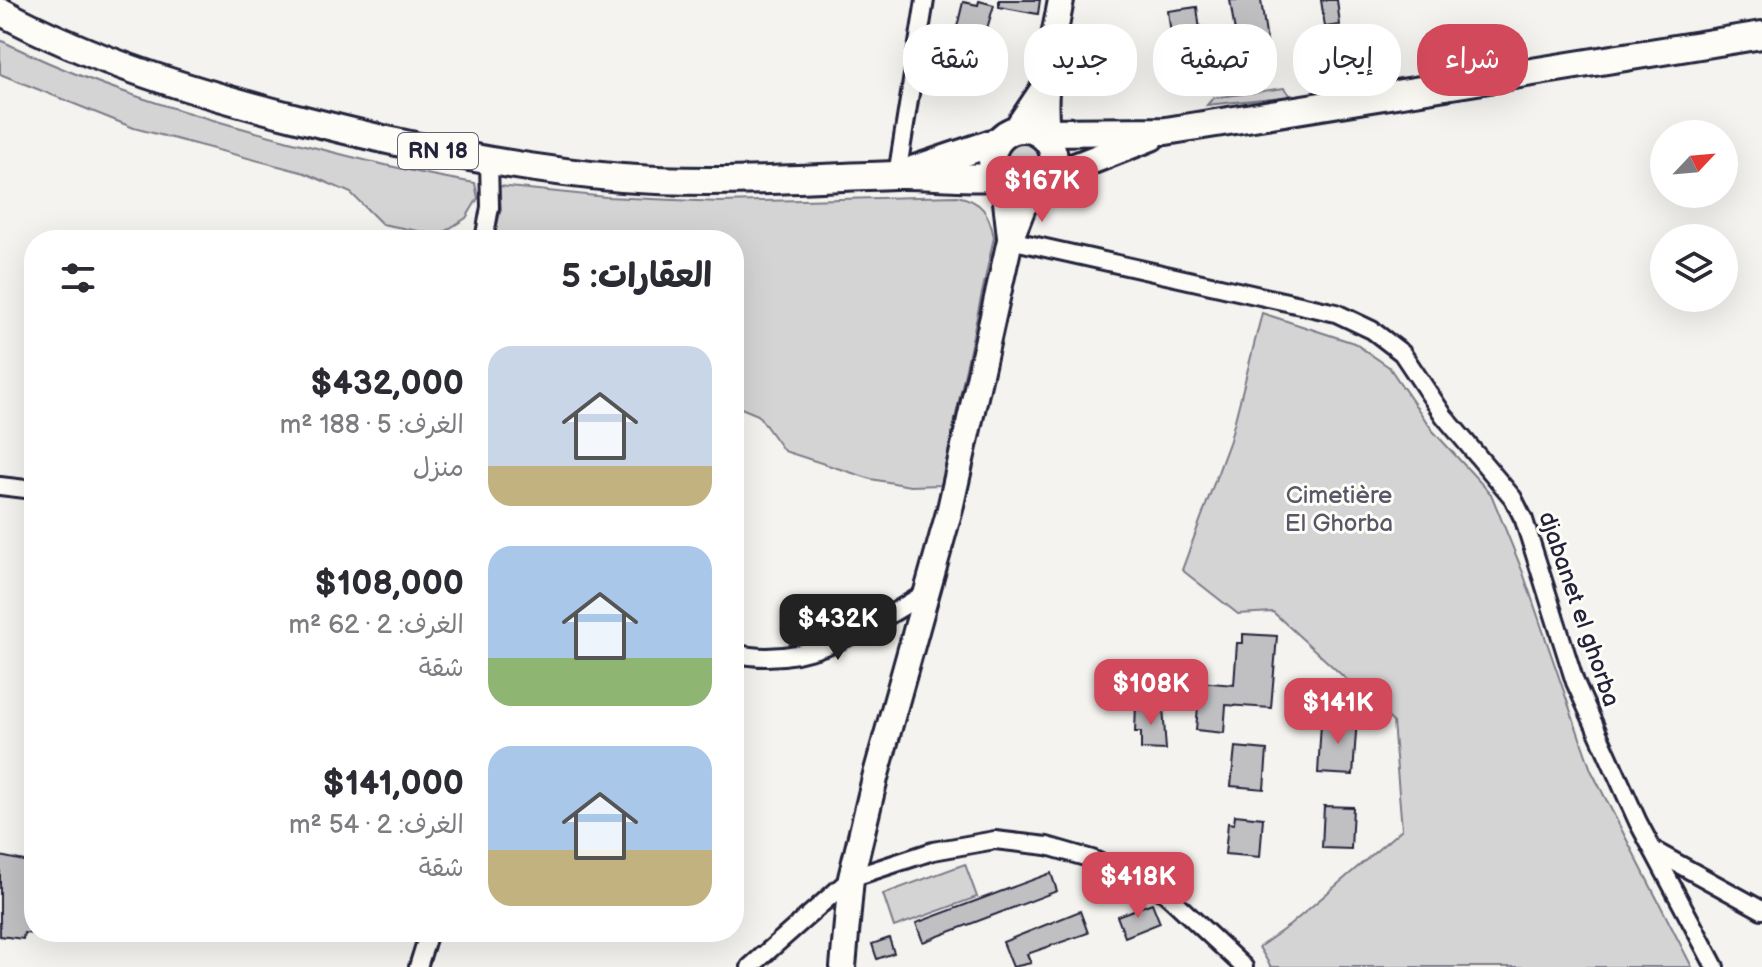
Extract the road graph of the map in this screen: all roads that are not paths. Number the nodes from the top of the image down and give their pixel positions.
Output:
1 (925, 0) edge
2 (1061, 0) edge
3 (0, 11) edge
4 (1057, 24) edge
5 (1762, 35) edge
6 (1045, 96) edge
7 (1045, 96) edge
8 (1166, 131) junction
9 (1037, 132) junction
10 (489, 161) junction
11 (897, 175) junction
12 (1000, 181) junction
13 (1042, 183) junction
14 (486, 230) edge
15 (1010, 240) junction
16 (0, 486) edge
17 (24, 489) edge
18 (927, 592) junction
19 (744, 656) edge
20 (1653, 850) junction
21 (851, 878) junction
22 (1762, 910) edge
23 (426, 942) edge
24 (418, 967) edge
25 (750, 967) edge
26 (843, 967) edge
27 (1244, 967) edge
28 (1715, 967) edge

1 - 11 street
2 - 4 main road
3 - 10 main road, RN 18
5 - 8 main road, RN 18
6 - 9 main road
7 - 9 main road
8 - 9 main road, RN 18
8 - 13 main road, RN 18
9 - 11 main road, RN 18
9 - 12 main road
9 - 13 main road
10 - 11 main road, RN 18
10 - 14 street
11 - 12 main road, RN 18
12 - 13 main road
12 - 15 main road
13 - 15 main road
15 - 18 main road
15 - 20 street, djabanet el ghorba
16 - 17 street
18 - 19 street
18 - 21 main road
20 - 22 street
20 - 28 street, djabanet el ghorba
21 - 25 street
21 - 26 main road
21 - 27 street
23 - 24 street

